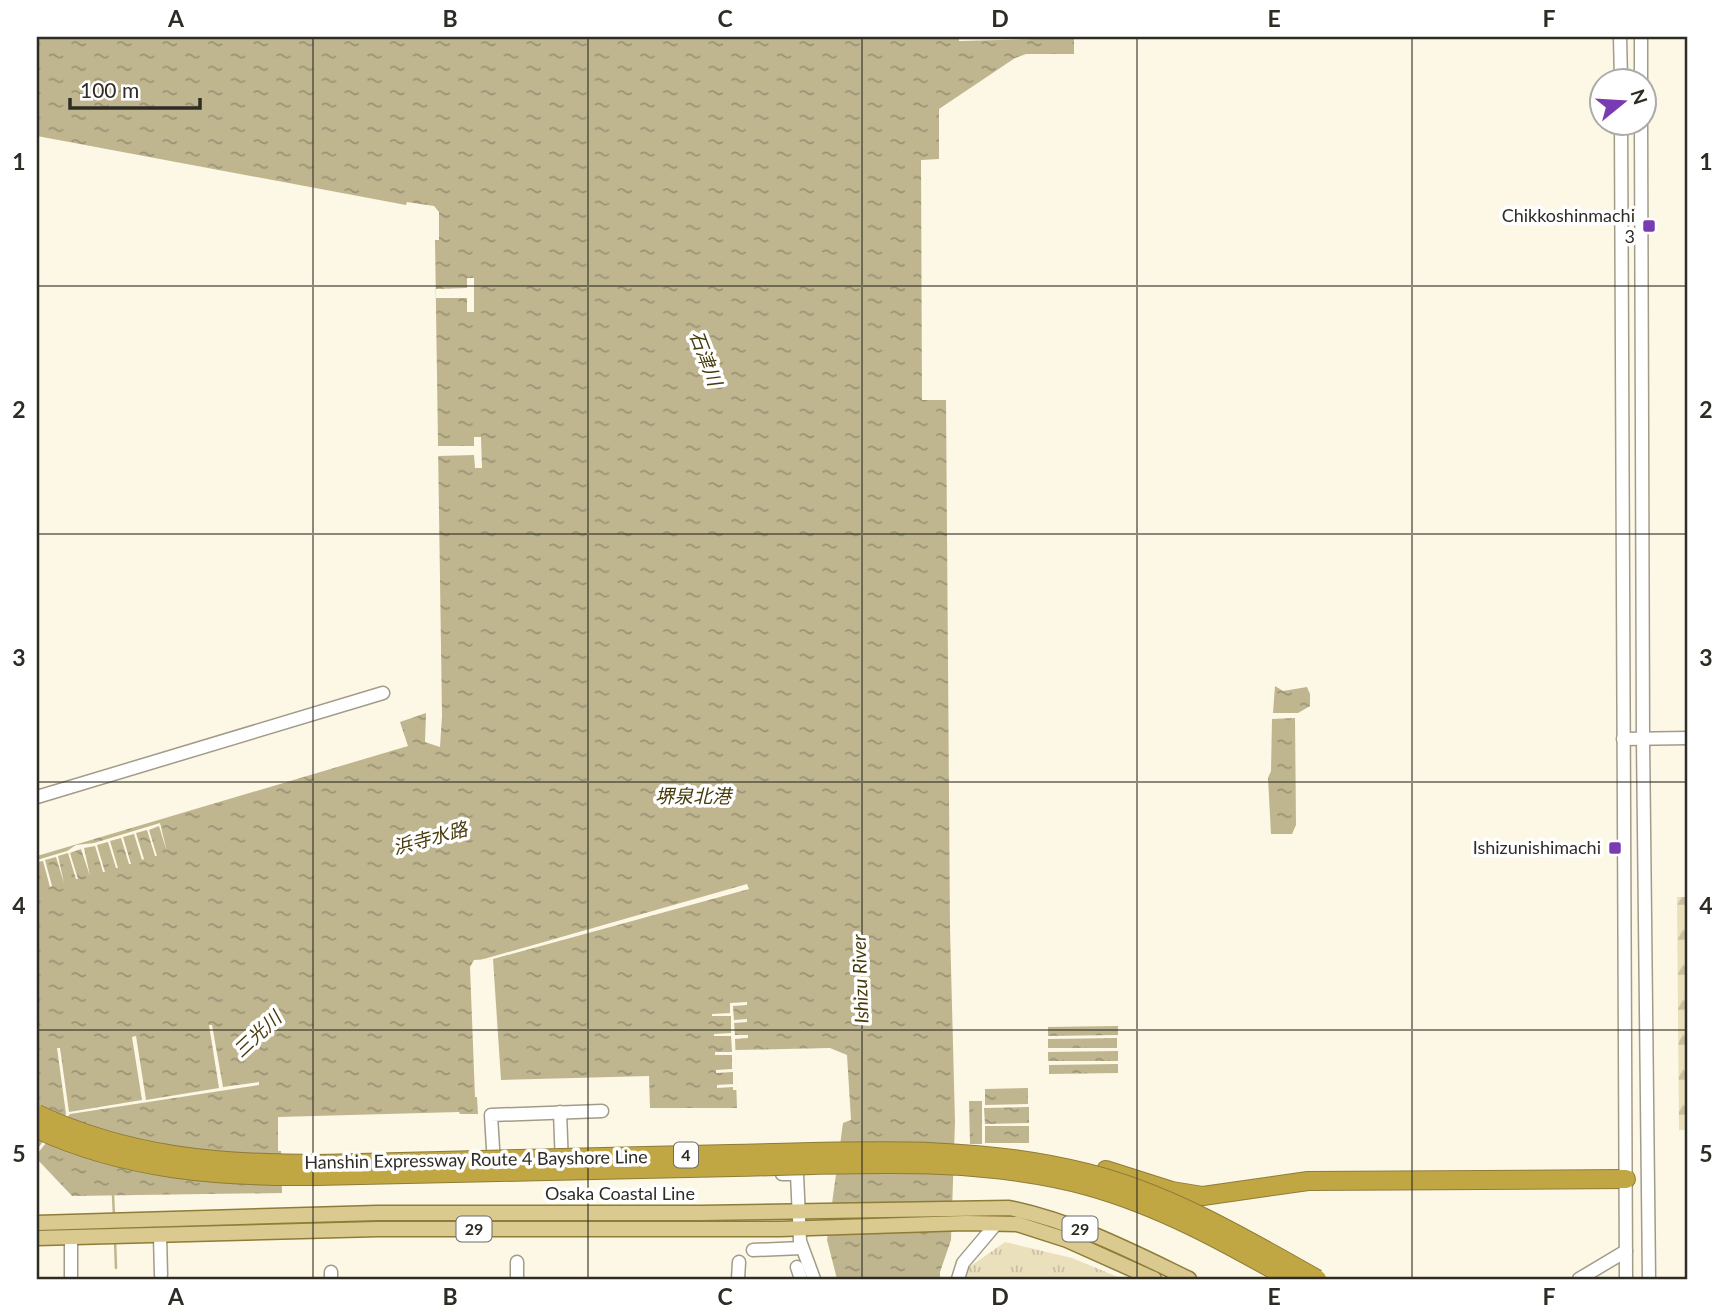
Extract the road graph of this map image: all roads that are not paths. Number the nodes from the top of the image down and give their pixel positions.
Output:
1 (1620, 37) edge
2 (1641, 37) edge
3 (1620, 66) edge
4 (1641, 66) edge
5 (1621, 136) edge
6 (1641, 136) edge
7 (383, 693) dead end
8 (1688, 738) edge
9 (1623, 739) junction
10 (1643, 739) junction
11 (37, 797) edge
12 (602, 1111) dead end
13 (560, 1112) junction
14 (37, 1114) edge
15 (37, 1129) edge
16 (960, 1153) junction
17 (562, 1178) junction
18 (1626, 1179) junction
19 (1646, 1179) junction
20 (800, 1211) junction
21 (37, 1223) edge
22 (996, 1224) junction
23 (800, 1229) junction
24 (160, 1235) junction
25 (71, 1237) junction
26 (37, 1238) edge
27 (802, 1248) junction
28 (752, 1250) dead end
29 (1626, 1251) junction
30 (517, 1262) dead end
31 (739, 1262) dead end
32 (161, 1275) dead end
33 (71, 1279) edge
34 (517, 1279) edge
35 (738, 1279) edge
36 (814, 1279) edge
37 (958, 1279) edge
38 (1154, 1279) edge
39 (1189, 1279) edge
40 (1290, 1279) edge
41 (1317, 1279) edge
42 (1579, 1279) edge
43 (1626, 1279) edge
44 (1649, 1279) edge

1 - 3 street
2 - 4 street
5 - 9 street
6 - 10 street
7 - 11 street
8 - 10 street
9 - 10 street
9 - 18 street
10 - 19 street
12 - 13 street
13 - 17 street
13 - 17 street
14 - 16 highway, Hanshin Expressway Route 4 Bayshore Line / 4, bridge
15 - 40 highway, Hanshin Expressway Route 4 Bayshore Line / 4, bridge
16 - 18 highway, bridge
16 - 41 highway, Hanshin Expressway Route 4 Bayshore Line / 4, bridge
17 - 20 street
18 - 19 street
18 - 29 street
19 - 44 street
20 - 21 main road, Osaka Coastal Line / 29
20 - 23 street
20 - 39 main road, Osaka Coastal Line / 29
22 - 23 main road, Osaka Coastal Line / 29
22 - 37 street
22 - 38 main road, Osaka Coastal Line / 29
23 - 24 main road, Osaka Coastal Line / 29
23 - 27 street
24 - 25 main road, Osaka Coastal Line / 29
24 - 32 street
25 - 26 main road, Osaka Coastal Line / 29
25 - 33 street
27 - 28 street
27 - 36 street
29 - 42 street
29 - 43 street
30 - 34 street
31 - 35 street

